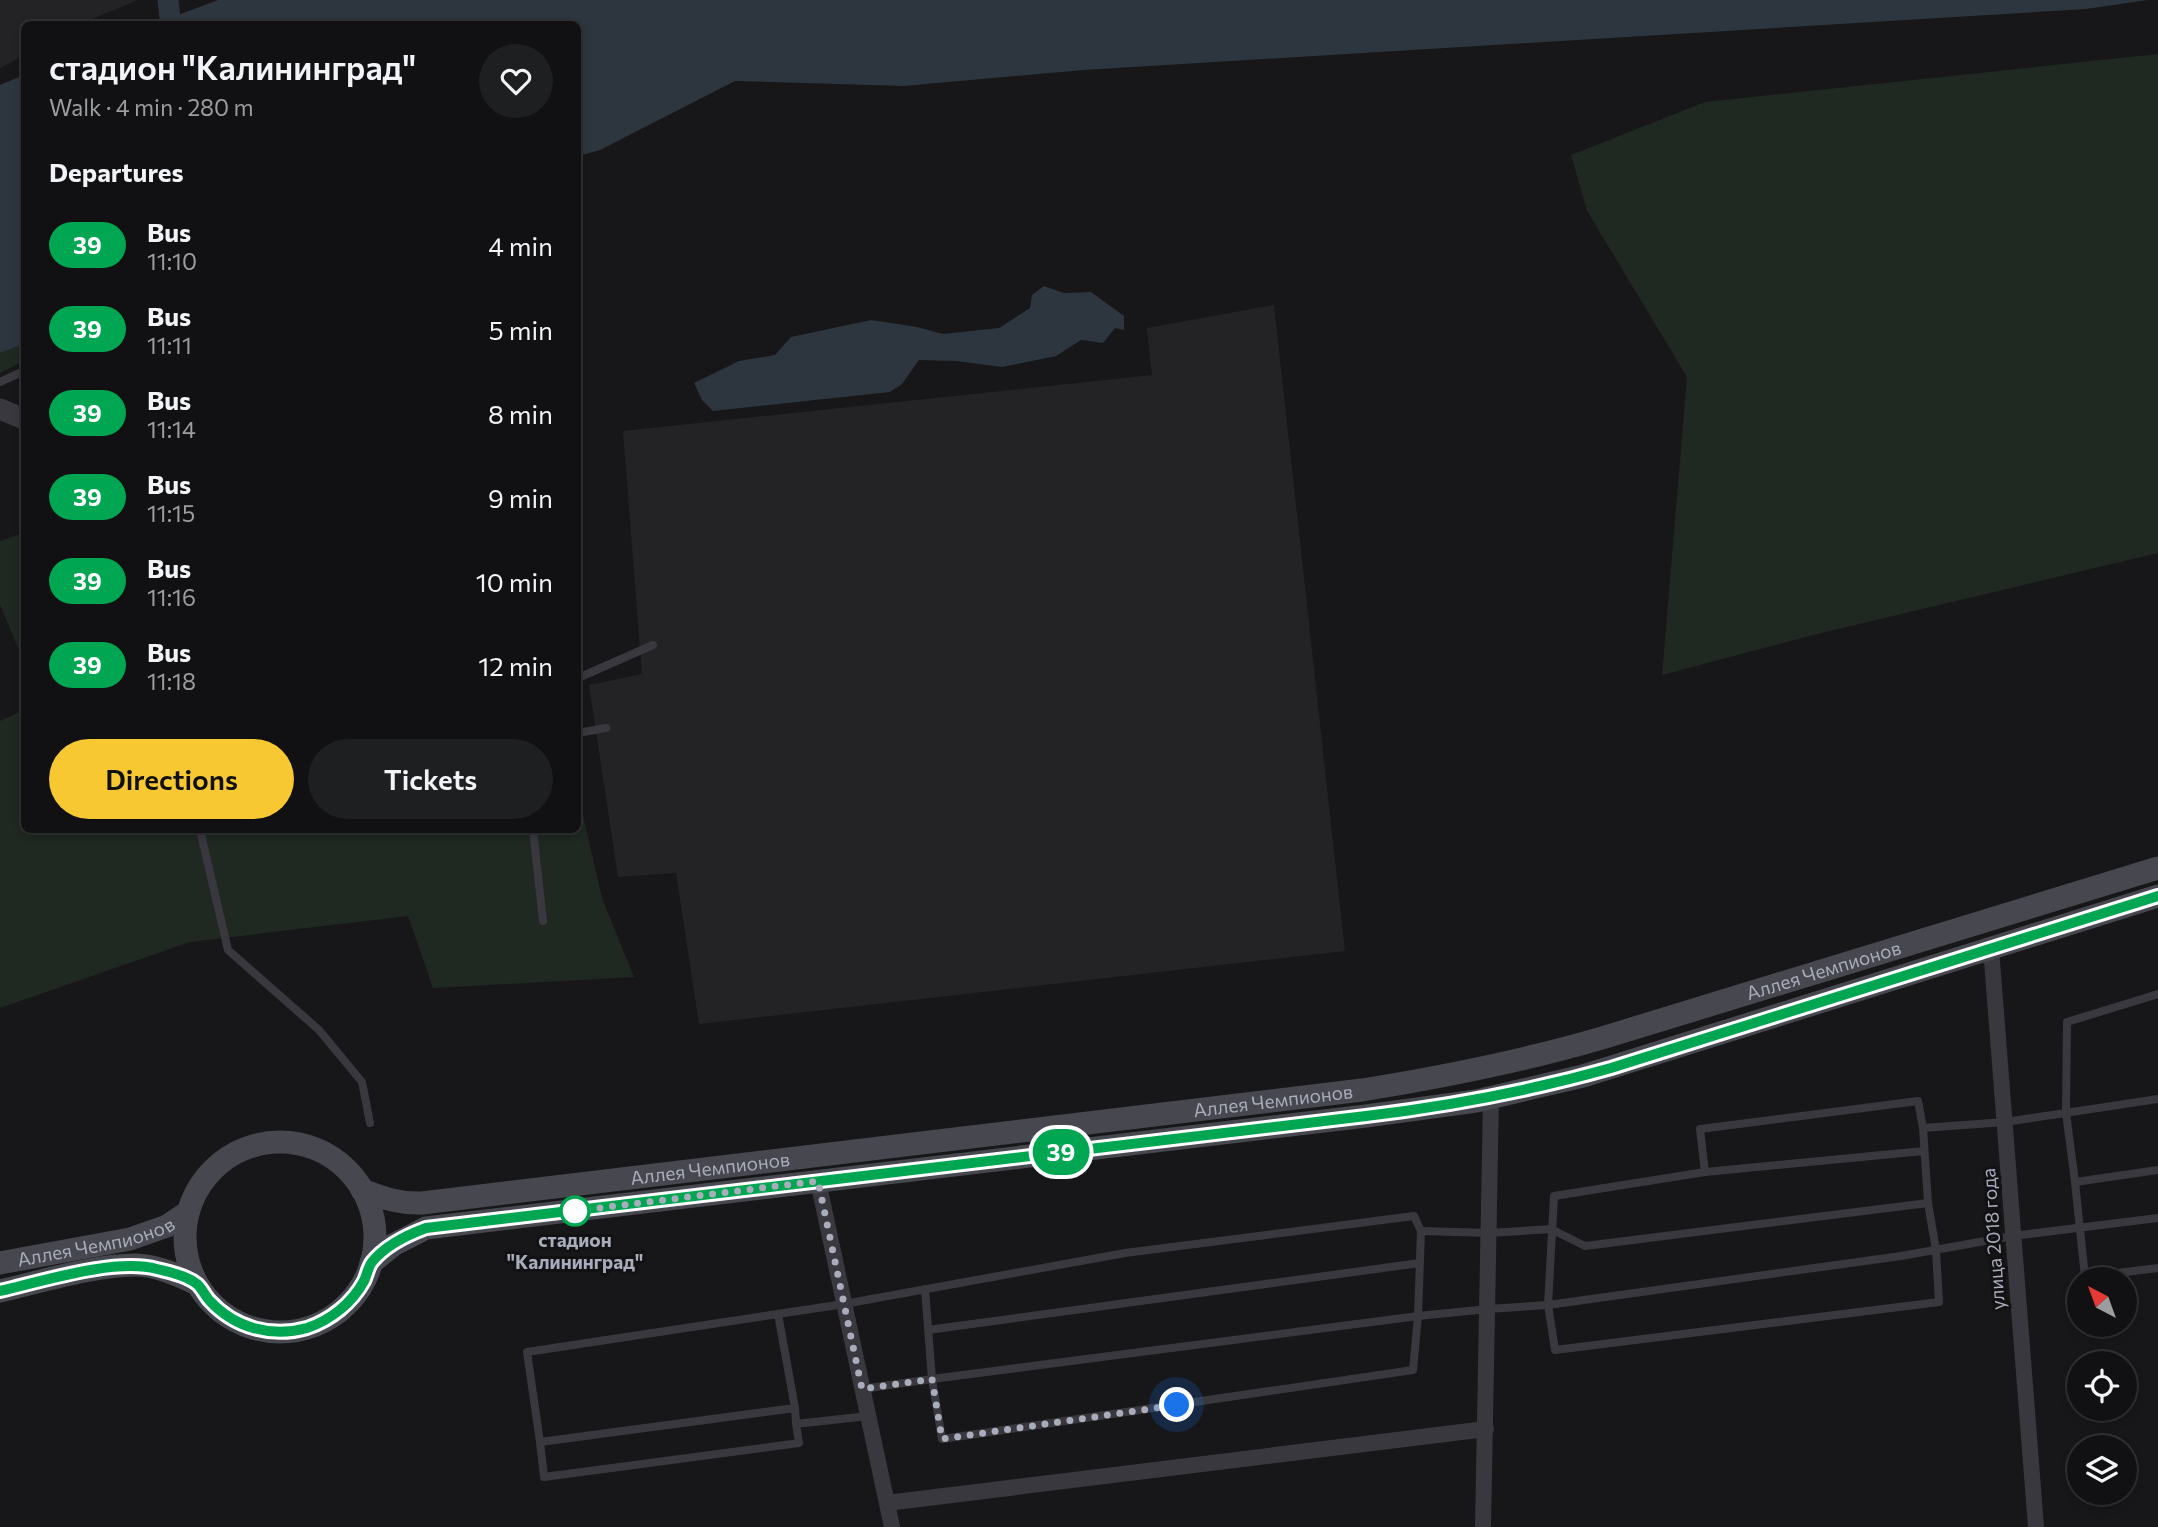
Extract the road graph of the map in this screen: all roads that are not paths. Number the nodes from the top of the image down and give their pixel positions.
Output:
1 (21, 372) edge
2 (0, 382) edge
3 (0, 410) edge
4 (21, 418) edge
5 (653, 645) dead end
6 (581, 677) edge
7 (606, 729) dead end
8 (581, 733) edge
9 (201, 833) edge
10 (533, 833) edge
11 (2158, 868) edge
12 (2158, 896) edge
13 (543, 922) dead end
14 (1991, 948) junction
15 (2158, 994) edge
16 (1491, 1098) junction
17 (2158, 1100) edge
18 (2066, 1113) junction
19 (2004, 1122) junction
20 (370, 1123) dead end
21 (1923, 1128) junction
22 (1924, 1151) junction
23 (2158, 1170) edge
24 (1705, 1172) junction
25 (818, 1181) junction
26 (2075, 1182) junction
27 (362, 1190) junction
28 (1928, 1203) junction
29 (188, 1212) junction
30 (2158, 1219) edge
31 (2079, 1228) junction
32 (1551, 1229) junction
33 (1421, 1231) junction
34 (1490, 1233) junction
35 (2013, 1236) junction
36 (1936, 1250) junction
37 (371, 1262) junction
38 (0, 1263) edge
39 (1420, 1263) junction
40 (2158, 1268) edge
41 (197, 1284) junction
42 (925, 1289) junction
43 (0, 1291) edge
44 (844, 1304) junction
45 (1548, 1306) junction
46 (1488, 1309) junction
47 (778, 1314) junction
48 (1418, 1316) junction
49 (928, 1329) junction
50 (932, 1379) junction
51 (862, 1389) junction
52 (795, 1408) junction
53 (868, 1416) junction
54 (796, 1424) junction
55 (1486, 1429) junction
56 (540, 1442) junction
57 (887, 1503) junction
58 (892, 1527) edge
59 (1483, 1527) edge
60 (2036, 1527) edge

1 - 2 lane
3 - 4 street
5 - 6 lane
7 - 8 lane
9 - 20 lane
10 - 13 lane
11 - 27 main road, Аллея Чемпионов
12 - 14 main road, Аллея Чемпионов
14 - 16 main road, Аллея Чемпионов
14 - 19 street, улица 2018 года
15 - 18 lane
16 - 25 main road, Аллея Чемпионов
16 - 34 street
17 - 18 lane
18 - 19 lane
18 - 26 lane
19 - 21 lane
19 - 35 street, улица 2018 года
21 - 22 lane
21 - 24 lane
22 - 24 lane
22 - 28 lane
23 - 26 lane
24 - 32 lane
25 - 37 main road, Аллея Чемпионов
25 - 44 street
26 - 31 lane
27 - 29 main road, Аллея Чемпионов
27 - 37 main road, Аллея Чемпионов
28 - 32 lane
28 - 36 lane
29 - 38 main road, Аллея Чемпионов
29 - 41 main road, Аллея Чемпионов
30 - 31 lane
31 - 35 lane
31 - 40 lane
32 - 34 lane
32 - 45 lane
33 - 34 lane
33 - 39 lane
33 - 42 lane
34 - 46 street
35 - 36 lane
35 - 60 street, улица 2018 года
36 - 45 lane
36 - 45 lane
37 - 41 main road, Аллея Чемпионов
39 - 48 lane
39 - 49 lane
41 - 43 main road, Аллея Чемпионов
42 - 44 lane
42 - 49 lane
44 - 47 lane
44 - 51 street
45 - 46 lane
46 - 48 lane
46 - 55 street
47 - 52 lane
47 - 56 lane
48 - 50 lane
48 - 50 lane
49 - 50 lane
50 - 51 lane
51 - 53 street
52 - 54 lane
52 - 56 lane
53 - 54 lane
53 - 57 street
54 - 56 lane
55 - 57 street
55 - 59 street
57 - 58 street

